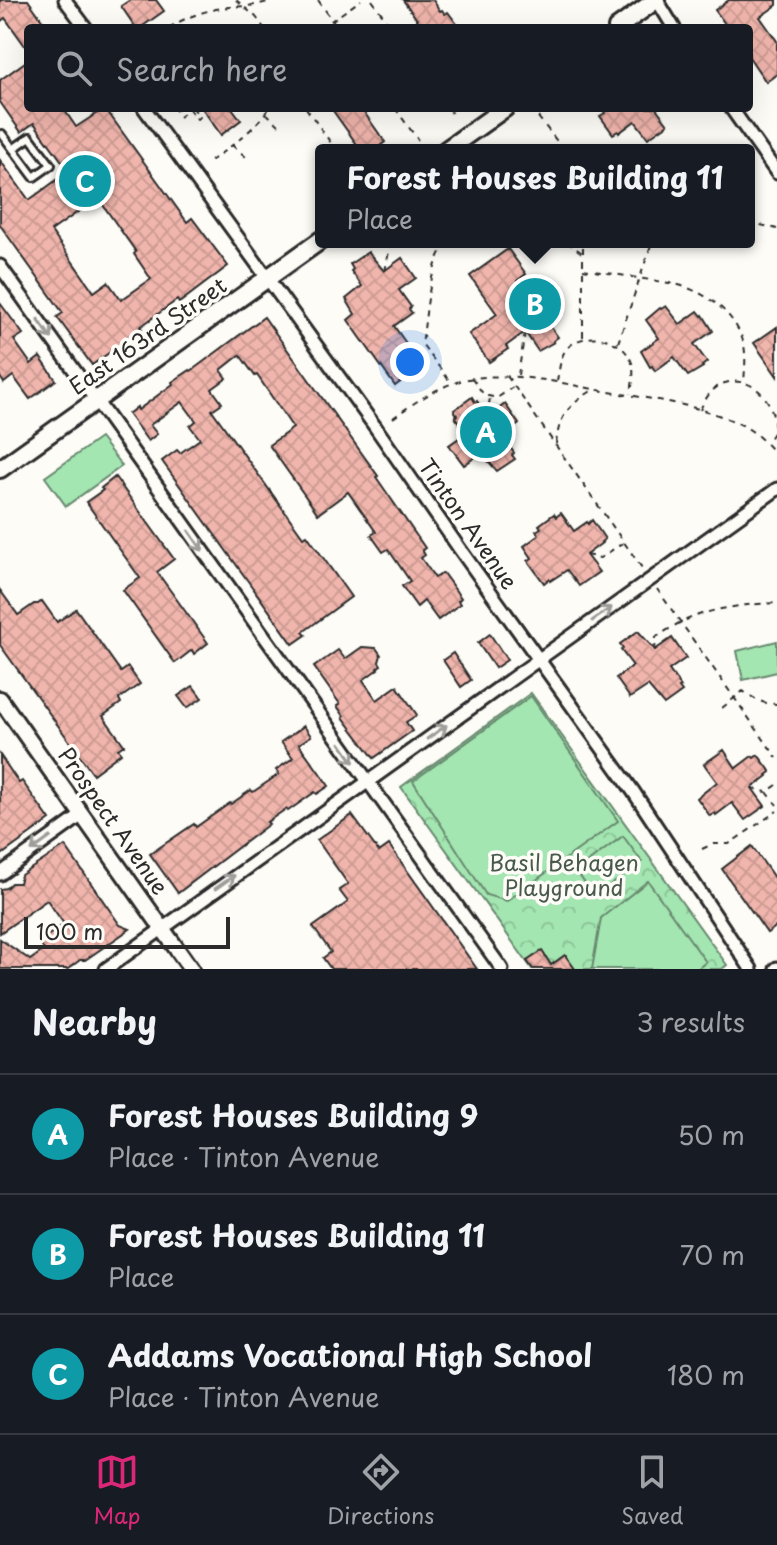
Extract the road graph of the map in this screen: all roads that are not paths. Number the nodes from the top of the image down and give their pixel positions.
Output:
1 (65, 0) edge
2 (656, 0) edge
3 (83, 24) edge
4 (623, 24) edge
5 (671, 24) edge
6 (147, 112) edge
7 (499, 112) edge
8 (734, 112) edge
9 (1, 134) edge
10 (454, 144) edge
11 (13, 149) junction
12 (777, 173) edge
13 (315, 244) edge
14 (0, 266) edge
15 (268, 277) junction
16 (96, 400) junction
17 (0, 469) edge
18 (777, 489) edge
19 (539, 659) junction
20 (0, 699) edge
21 (367, 782) junction
22 (82, 815) junction
23 (0, 874) edge
24 (162, 928) junction
25 (106, 969) edge
26 (191, 969) edge
27 (502, 969) edge
28 (751, 969) edge

1 - 3 street
2 - 4 main road
2 - 5 street
6 - 15 street, Tinton Avenue
7 - 10 main road
8 - 12 street
9 - 11 lane
11 - 11 lane
13 - 15 main road, East 163rd Street
14 -> 16 street
15 - 16 main road, East 163rd Street
15 - 19 street, Tinton Avenue
16 - 17 main road, East 163rd Street
16 -> 21 street
19 -> 18 street
21 -> 19 street
19 - 28 street, Tinton Avenue
20 - 22 street, Prospect Avenue
24 -> 21 street
21 - 27 street
22 -> 23 street
22 - 24 street, Prospect Avenue
24 - 25 street
24 - 26 street, Prospect Avenue

